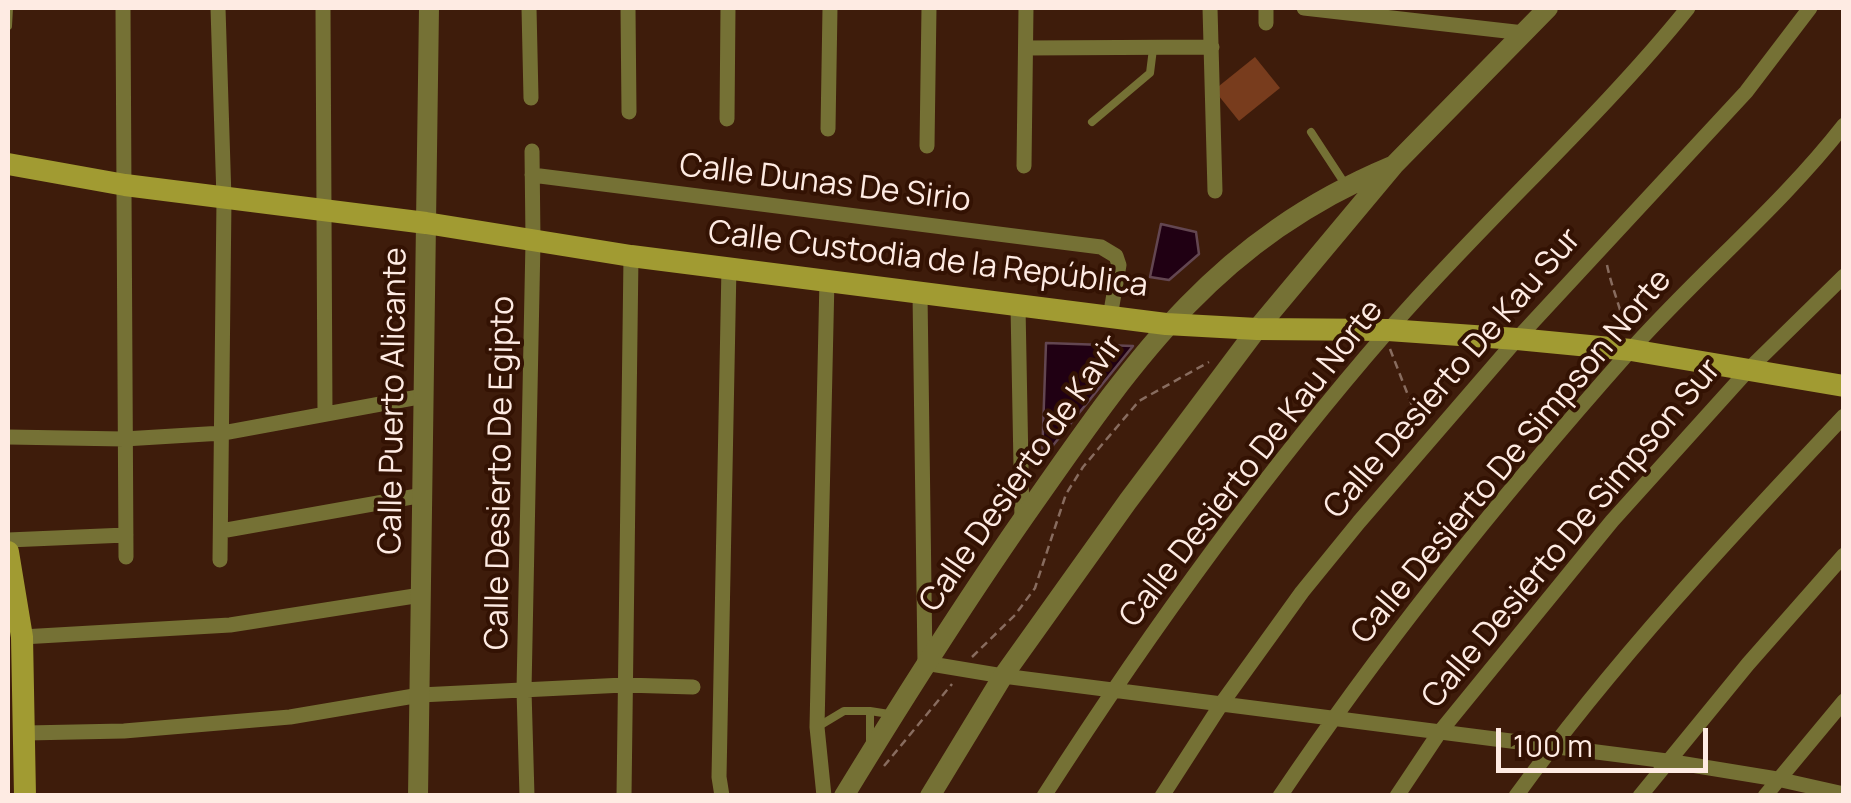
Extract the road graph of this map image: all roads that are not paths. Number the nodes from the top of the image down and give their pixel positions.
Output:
1 (9, 8) edge
2 (123, 8) edge
3 (218, 8) edge
4 (324, 8) edge
5 (429, 8) edge
6 (529, 8) edge
7 (628, 8) edge
8 (728, 8) edge
9 (830, 8) edge
10 (929, 8) edge
11 (1026, 8) edge
12 (1210, 8) edge
13 (1304, 8) edge
14 (1548, 8) edge
15 (1688, 8) edge
16 (1810, 8) edge
17 (8, 26) edge
18 (1524, 33) junction
19 (1212, 47) junction
20 (1026, 48) junction
21 (1153, 49) junction
22 (530, 98) dead end
23 (628, 112) dead end
24 (727, 119) dead end
25 (1092, 122) dead end
26 (1844, 124) edge
27 (828, 129) dead end
28 (1311, 132) dead end
29 (927, 146) dead end
30 (532, 151) dead end
31 (8, 164) edge
32 (1024, 166) dead end
33 (1394, 166) junction
34 (532, 175) junction
35 (125, 185) junction
36 (1346, 186) junction
37 (1215, 191) dead end
38 (224, 199) junction
39 (1361, 206) junction
40 (322, 210) junction
41 (426, 223) junction
42 (534, 241) junction
43 (631, 256) junction
44 (730, 266) junction
45 (1844, 276) edge
46 (827, 279) junction
47 (920, 293) junction
48 (1018, 306) junction
49 (1110, 317) junction
50 (1166, 324) junction
51 (1258, 329) junction
52 (1384, 336) junction
53 (1517, 338) junction
54 (1627, 350) junction
55 (1750, 368) junction
56 (1844, 386) edge
57 (424, 396) junction
58 (325, 414) junction
59 (1844, 416) edge
60 (223, 433) junction
61 (8, 437) edge
62 (124, 439) junction
63 (423, 496) junction
64 (1022, 520) junction
65 (221, 531) junction
66 (126, 535) junction
67 (8, 540) edge
68 (8, 552) edge
69 (1844, 555) edge
70 (126, 557) dead end
71 (220, 560) dead end
72 (422, 594) junction
73 (22, 637) junction
74 (926, 662) junction
75 (1003, 676) junction
76 (624, 685) junction
77 (693, 687) dead end
78 (524, 690) junction
79 (1112, 690) junction
80 (420, 695) junction
81 (1844, 701) edge
82 (1222, 703) junction
83 (870, 711) junction
84 (893, 715) junction
85 (1333, 717) junction
86 (817, 728) junction
87 (1440, 732) junction
88 (26, 733) junction
89 (1552, 746) junction
90 (874, 748) junction
91 (1667, 761) junction
92 (1777, 779) junction
93 (1844, 794) edge
94 (25, 796) edge
95 (418, 796) edge
96 (527, 796) edge
97 (624, 796) edge
98 (722, 796) edge
99 (824, 796) edge
100 (844, 796) edge
101 (930, 796) edge
102 (1044, 796) edge
103 (1162, 796) edge
104 (1280, 796) edge
105 (1397, 796) edge
106 (1516, 796) edge
107 (1640, 796) edge
108 (1765, 796) edge

1 - 17 lane
2 - 35 street
3 - 38 street
4 - 40 street
5 - 41 street, Calle Puerto Alicante
6 - 22 street
7 - 23 street
8 - 24 street
9 - 27 street
10 - 29 street
11 - 20 street
12 - 19 street
13 - 18 street
14 - 18 street, Calle Desierto de Kavir
15 - 52 street, Calle Desierto De Kau Norte
16 - 53 street, Calle Desierto De Kau Sur
18 - 33 street, Calle Desierto de Kavir
19 - 21 street
19 - 37 street
20 - 21 street
20 - 32 street
21 - 25 lane
26 - 54 street, Calle Desierto De Simpson Norte
28 - 36 lane
30 - 34 street, Calle Desierto De Egipto
31 - 35 main road, Calle Custodia de la República
33 - 36 street, Calle Desierto de Kavir
33 - 39 street, Calle Desierto de Kavir
34 - 42 street, Calle Desierto De Egipto
34 - 49 street, Calle Dunas De Sirio
35 - 38 main road, Calle Custodia de la República
35 - 62 street
36 - 39 lane
36 - 50 street, Calle Desierto de Kavir
38 - 40 main road, Calle Custodia de la República
38 - 60 street
39 - 51 street, Calle Desierto de Kavir
40 - 41 main road, Calle Custodia de la República
40 - 58 street
41 - 42 main road, Calle Custodia de la República
41 - 57 street, Calle Puerto Alicante
42 - 43 main road, Calle Custodia de la República
42 - 78 street, Calle Desierto De Egipto
43 - 44 main road, Calle Custodia de la República
43 - 76 street
44 - 46 main road, Calle Custodia de la República
44 - 98 street
45 - 55 street, Calle Desierto De Simpson Sur
46 - 47 main road, Calle Custodia de la República
46 - 86 street
47 - 48 main road, Calle Custodia de la República
47 - 74 street
48 - 49 main road, Calle Custodia de la República
48 - 64 street
49 - 50 main road, Calle Custodia de la República
50 - 51 main road, Calle Custodia de la República
50 - 64 street, Calle Desierto de Kavir
51 - 52 main road, Calle Custodia de la República
51 - 75 street, Calle Desierto de Kavir
52 - 53 main road, Calle Custodia de la República
52 - 79 street, Calle Desierto De Kau Norte
53 - 54 main road, Calle Custodia de la República
53 - 82 street, Calle Desierto De Kau Sur
54 - 55 main road, Calle Custodia de la República
54 - 85 street, Calle Desierto De Simpson Norte
55 - 56 main road, Calle Custodia de la República
55 - 87 street, Calle Desierto De Simpson Sur
57 - 58 street
57 - 63 street, Calle Puerto Alicante
58 - 60 street
59 - 89 street
60 - 62 street
60 - 65 street
61 - 62 street
62 - 66 street
63 - 65 street
63 - 72 street, Calle Puerto Alicante
64 - 74 street, Calle Desierto de Kavir
65 - 71 street
66 - 67 street
66 - 70 street
68 - 73 main road
69 - 91 street
72 - 73 street
72 - 80 street, Calle Puerto Alicante
73 - 88 main road
74 - 75 street
74 - 84 street, Calle Desierto de Kavir
75 - 79 street
75 - 101 street, Calle Desierto de Kavir
76 - 77 street
76 - 78 street
76 - 97 street
78 - 80 street
78 - 96 street, Calle Desierto De Egipto
79 - 82 street
79 - 102 street, Calle Desierto De Kau Norte
80 - 88 street
80 - 95 street, Calle Puerto Alicante
81 - 92 street
82 - 85 street
82 - 103 street, Calle Desierto De Kau Sur
83 - 84 lane
83 - 86 lane
83 - 90 lane
84 - 90 street, Calle Desierto de Kavir
85 - 87 street
85 - 104 street, Calle Desierto De Simpson Norte
86 - 99 street
87 - 89 street
87 - 105 street, Calle Desierto De Simpson Sur
88 - 94 main road
89 - 91 street
89 - 106 street
90 - 100 street, Calle Desierto de Kavir
91 - 92 street
91 - 107 street
92 - 93 street
92 - 108 street

